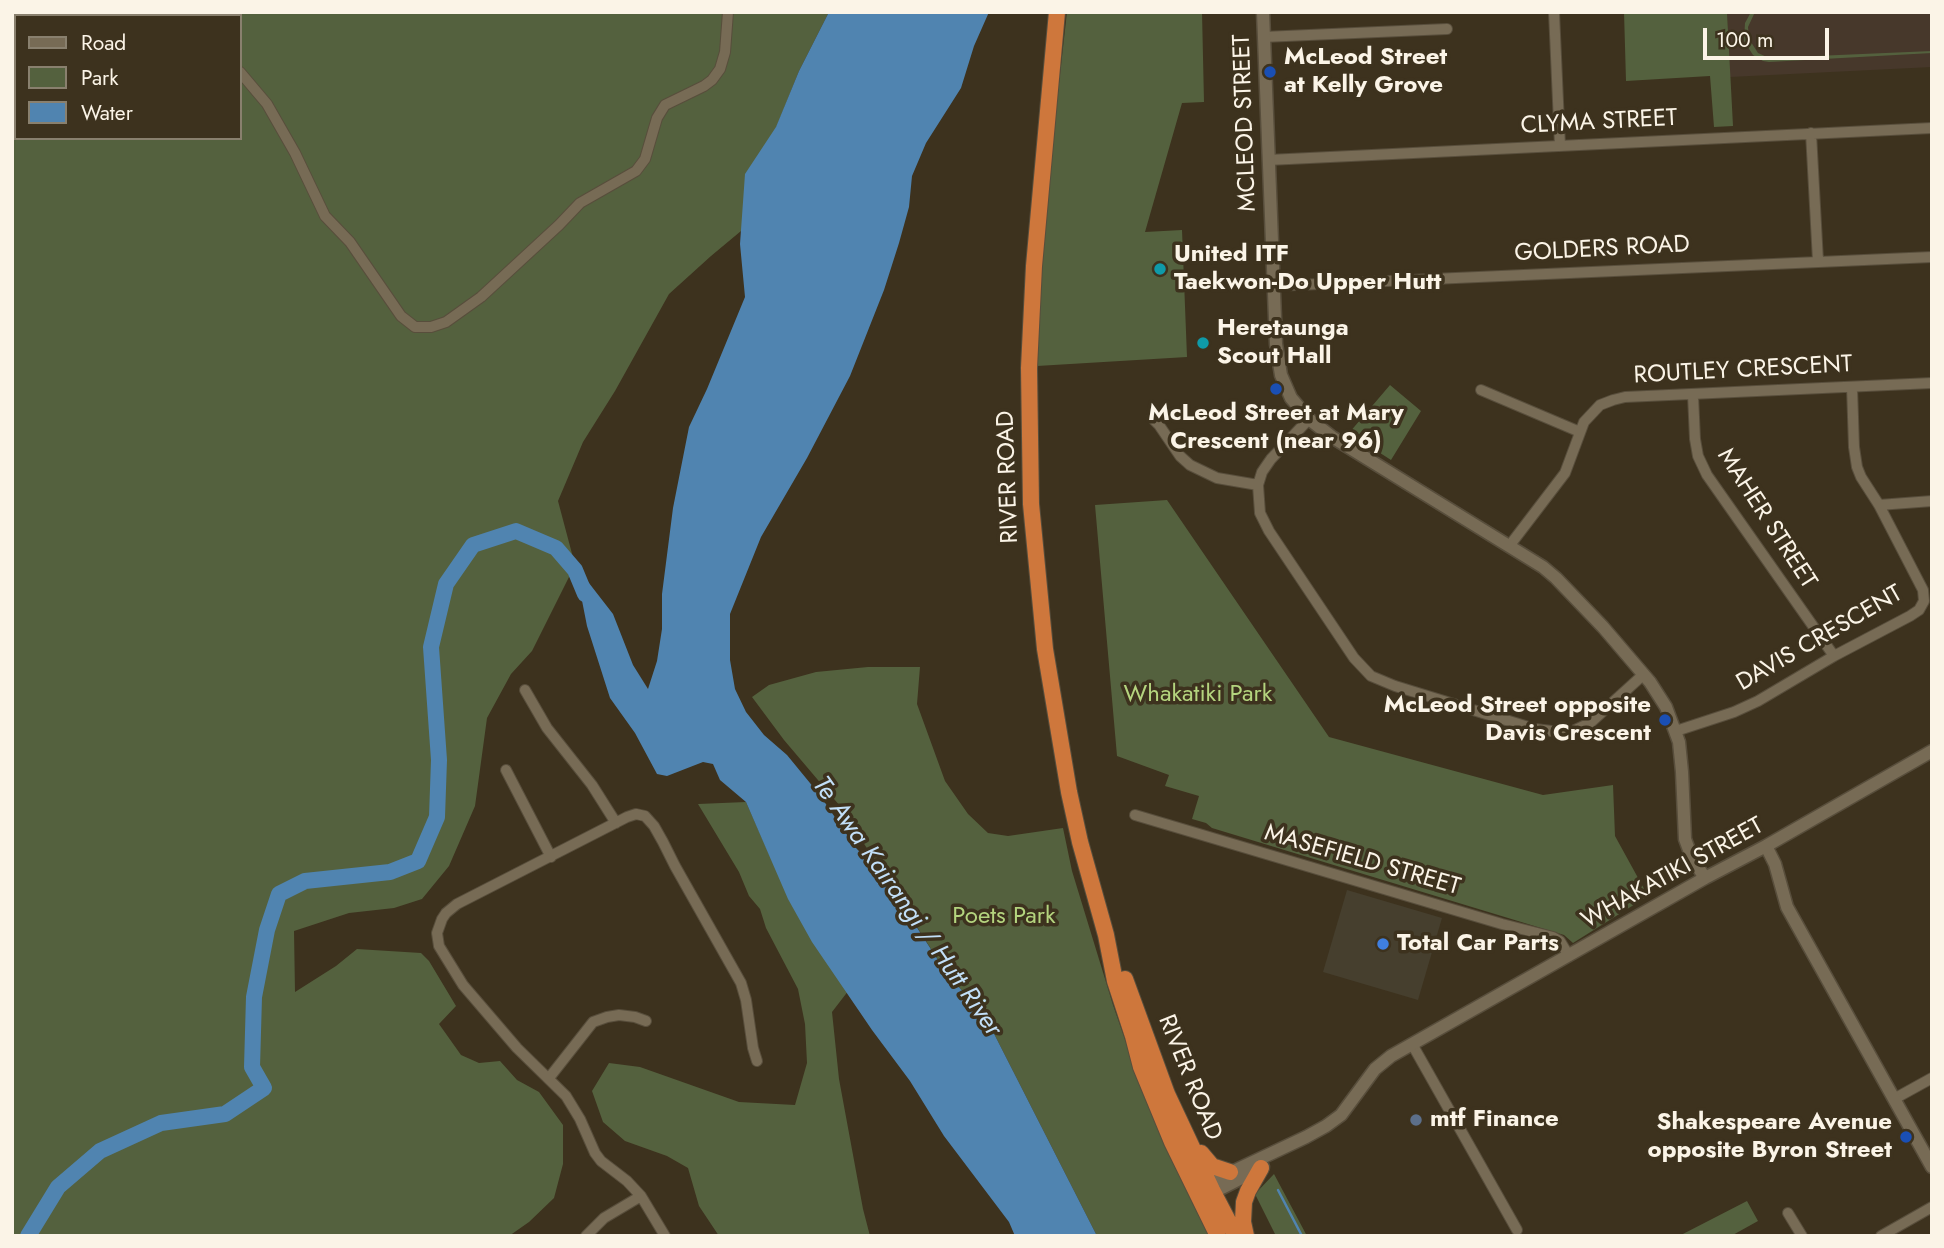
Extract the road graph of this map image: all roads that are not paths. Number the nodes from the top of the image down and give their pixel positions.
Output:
1 (729, 12) edge
2 (1057, 12) edge
3 (1263, 12) edge
4 (1554, 12) edge
5 (1447, 29) dead end
6 (1263, 37) junction
7 (242, 74) edge
8 (1932, 128) edge
9 (1811, 133) junction
10 (1560, 146) junction
11 (1268, 160) junction
12 (1932, 257) edge
13 (1818, 261) junction
14 (1274, 286) junction
15 (1932, 383) edge
16 (1853, 387) junction
17 (1480, 390) dead end
18 (1693, 395) junction
19 (1152, 418) dead end
20 (1309, 419) junction
21 (1580, 432) junction
22 (1258, 485) junction
23 (1932, 501) edge
24 (1879, 505) junction
25 (1510, 545) junction
26 (1834, 656) junction
27 (1644, 674) junction
28 (525, 690) dead end
29 (1676, 731) junction
30 (1932, 751) edge
31 (506, 770) dead end
32 (1135, 815) dead end
33 (615, 823) junction
34 (1766, 846) junction
35 (551, 857) junction
36 (1705, 878) junction
37 (1106, 934) junction
38 (1569, 956) junction
39 (646, 1021) dead end
40 (1133, 1036) junction
41 (1412, 1044) junction
42 (757, 1061) dead end
43 (1158, 1066) junction
44 (1932, 1078) edge
45 (549, 1079) junction
46 (1894, 1099) junction
47 (1306, 1137) junction
48 (1932, 1167) edge
49 (1261, 1168) junction
50 (1230, 1172) junction
51 (1212, 1189) junction
52 (641, 1196) junction
53 (1932, 1208) edge
54 (1788, 1213) dead end
55 (1517, 1230) dead end
56 (586, 1236) edge
57 (665, 1236) edge
58 (1218, 1236) edge
59 (1228, 1236) edge
60 (1236, 1236) edge
61 (1246, 1236) edge
62 (1802, 1236) edge
63 (1881, 1236) edge

1 - 7 street
2 - 37 highway, RIVER ROAD
3 - 6 street, MCLEOD STREET
4 - 10 street
5 - 6 street
6 - 11 street, MCLEOD STREET
8 - 9 street, CLYMA STREET
9 - 10 street, CLYMA STREET
9 - 13 street
10 - 11 street, CLYMA STREET
11 - 14 street, MCLEOD STREET
12 - 13 street, GOLDERS ROAD
13 - 14 street, GOLDERS ROAD
14 - 20 street, MCLEOD STREET
15 - 16 street, ROUTLEY CRESCENT
16 - 18 street, ROUTLEY CRESCENT
16 - 24 street, DAVIS CRESCENT
17 - 21 street
18 - 21 street, ROUTLEY CRESCENT
18 - 26 street, MAHER STREET
19 - 22 street
20 - 22 street
20 - 25 street, MCLEOD STREET
21 - 25 street, ROUTLEY CRESCENT
22 - 27 street
23 - 24 street
24 - 26 street, DAVIS CRESCENT
25 - 27 street, MCLEOD STREET
26 - 29 street, DAVIS CRESCENT
27 - 29 street, MCLEOD STREET
28 - 33 street
29 - 36 street, MCLEOD STREET
30 - 34 street, WHAKATIKI STREET
31 - 35 street
32 - 38 street, MASEFIELD STREET
33 - 35 street
33 - 42 street
34 - 36 street, WHAKATIKI STREET
34 - 46 street
35 - 45 street
36 - 38 street, WHAKATIKI STREET
37 - 40 highway, RIVER ROAD
37 - 43 highway, RIVER ROAD
38 - 41 street, WHAKATIKI STREET
39 - 45 street
40 - 51 highway
40 - 58 highway, RIVER ROAD
41 - 47 street, WHAKATIKI STREET
41 - 55 street
43 - 50 highway
43 - 51 highway, RIVER ROAD
44 - 46 street
45 - 52 street
46 - 48 street
47 - 49 street, WHAKATIKI STREET
47 - 50 street, WHAKATIKI STREET
49 - 51 street, WHAKATIKI STREET
49 - 61 highway
50 - 51 street, WHAKATIKI STREET
51 - 59 highway
51 - 60 highway, RIVER ROAD
52 - 56 street
52 - 57 street
53 - 63 street
54 - 62 street

